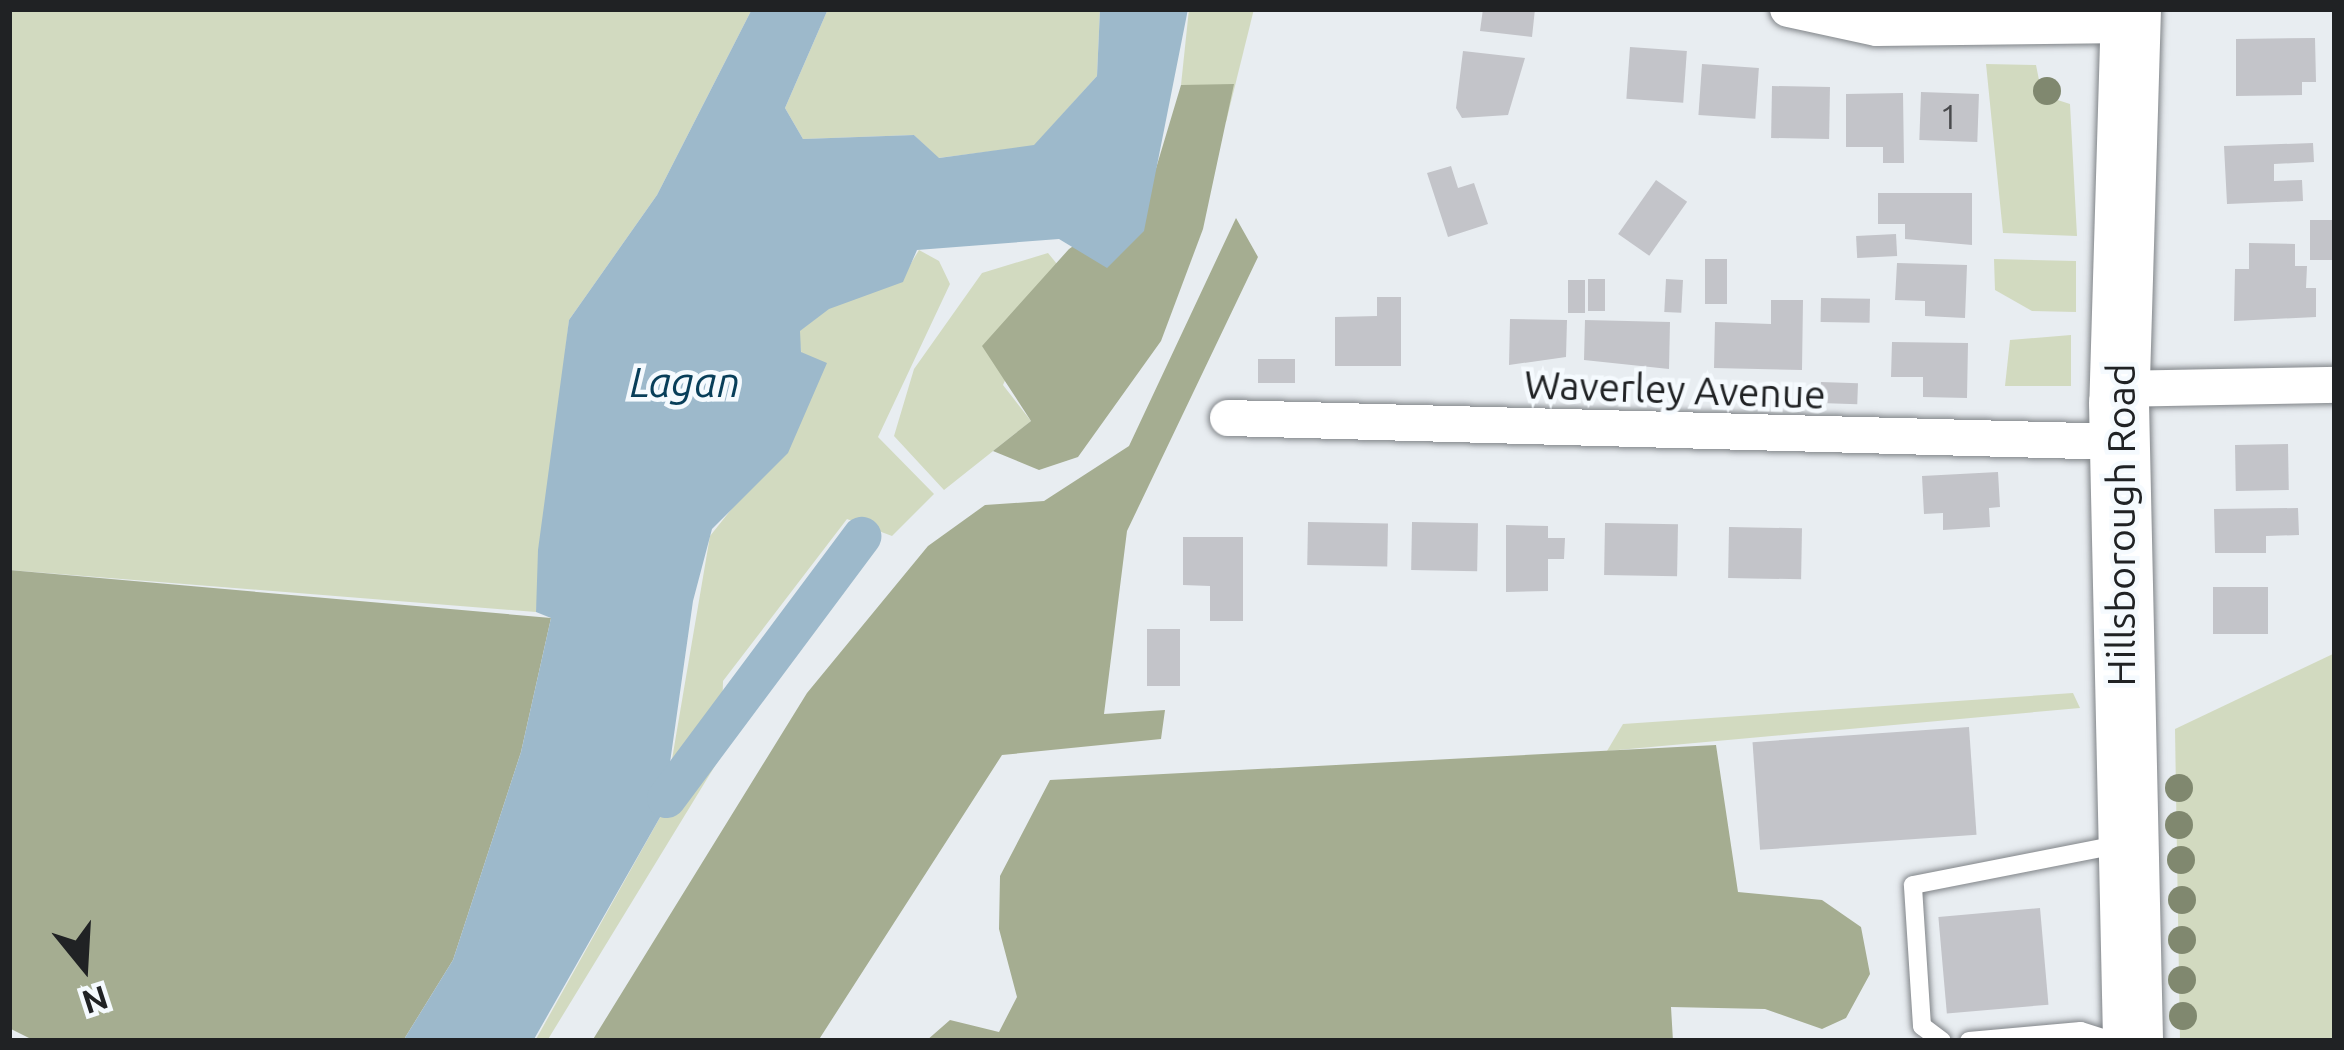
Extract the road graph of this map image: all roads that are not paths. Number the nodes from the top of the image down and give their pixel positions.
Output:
1 (1788, 9) edge
2 (2130, 17) edge
3 (2335, 385) edge
4 (2119, 416) junction
5 (1228, 418) dead end
6 (2125, 844) junction
7 (1942, 1041) edge
8 (1970, 1041) edge
9 (2110, 1041) edge
10 (2133, 1041) edge

1 - 2 street
2 - 4 highway, Hillsborough Road
3 - 4 street, Waverley Avenue
4 - 5 street, Waverley Avenue
4 - 6 highway, Hillsborough Road
6 - 7 lane
6 - 10 highway, Hillsborough Road
8 - 9 lane

